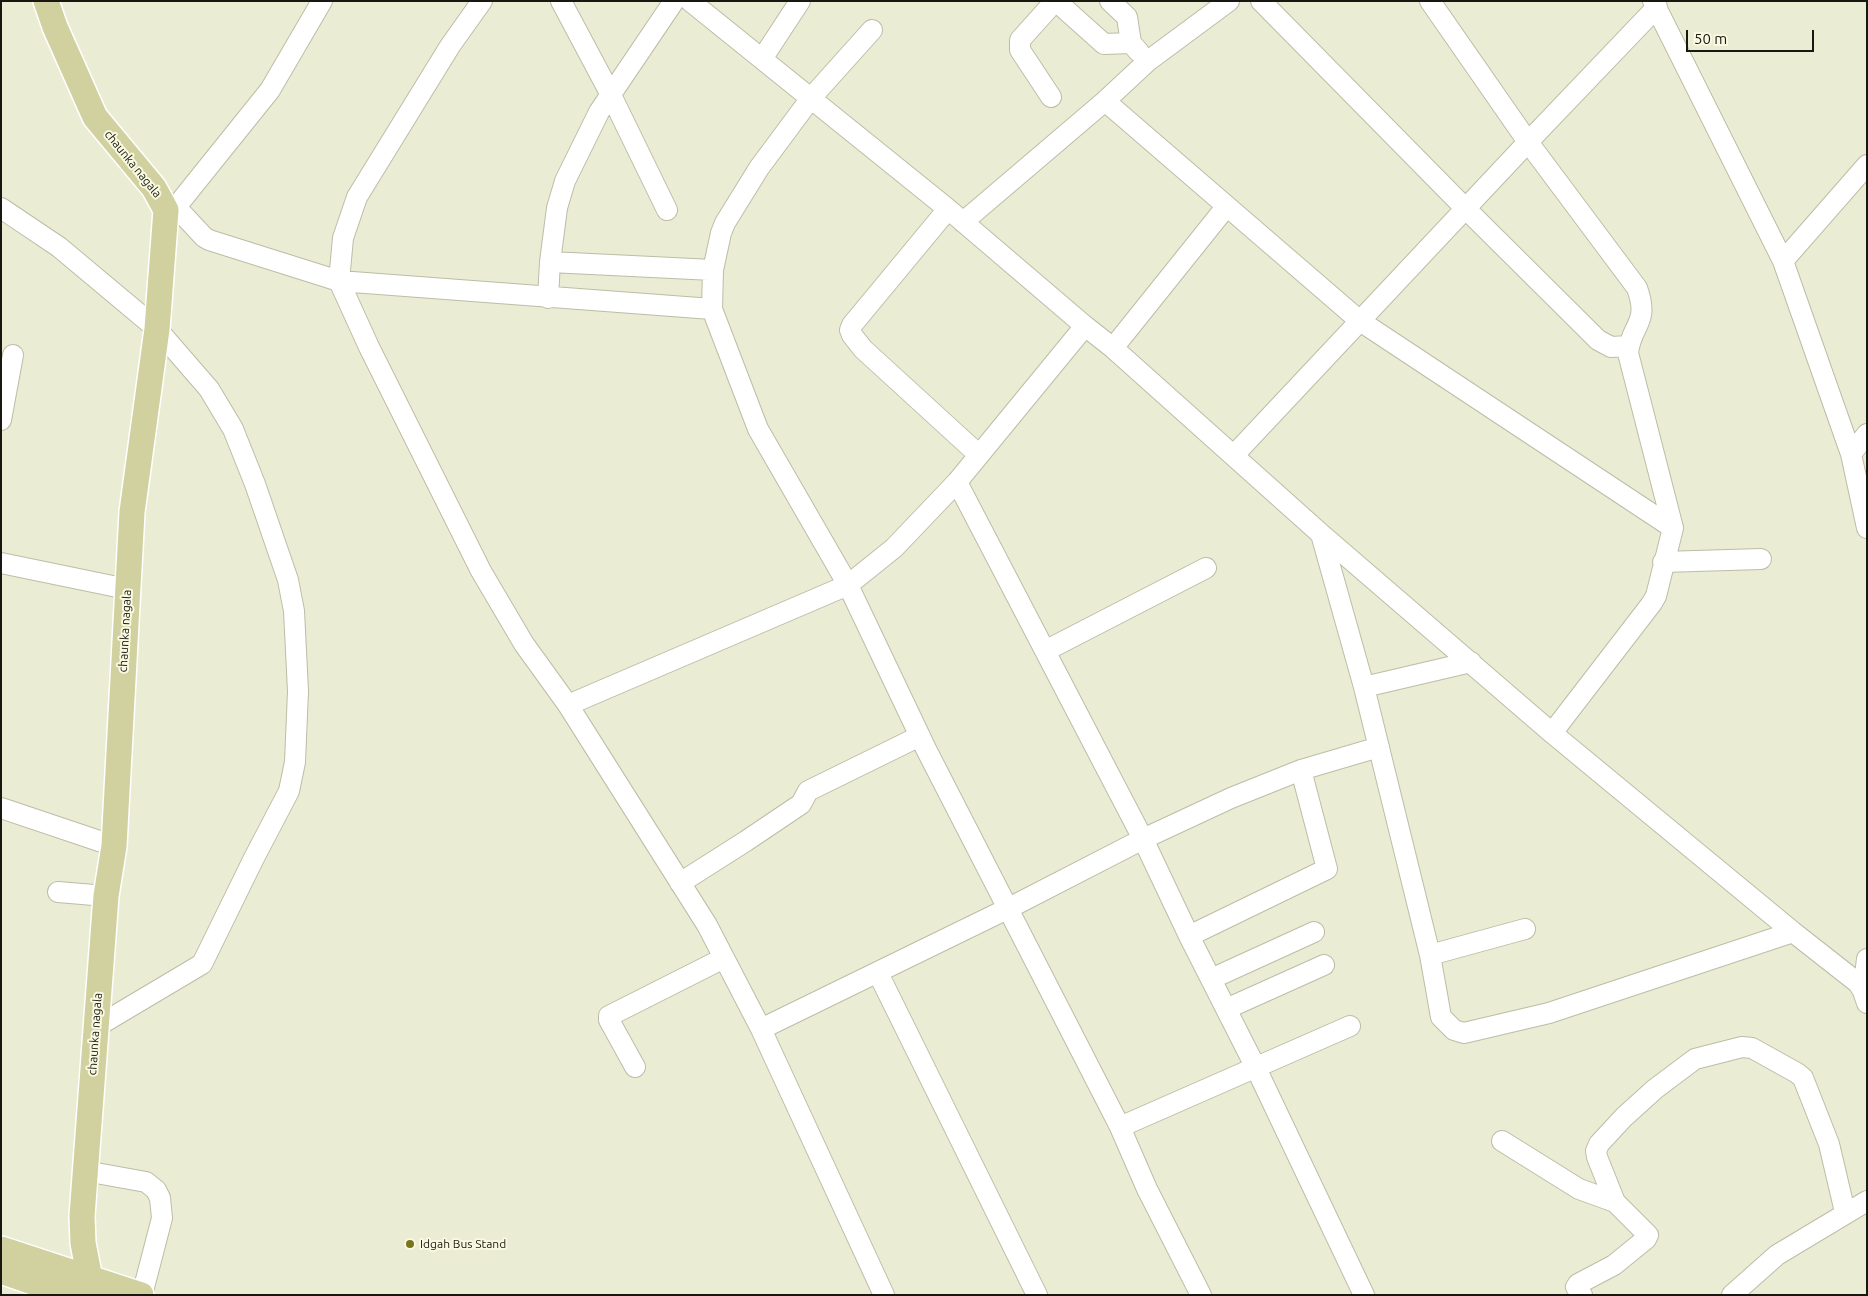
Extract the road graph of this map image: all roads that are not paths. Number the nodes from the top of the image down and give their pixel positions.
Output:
1 (46, 1) edge
2 (322, 1) edge
3 (482, 1) edge
4 (561, 1) edge
5 (674, 1) edge
6 (690, 1) edge
7 (800, 1) edge
8 (1055, 1) edge
9 (1110, 1) edge
10 (1229, 1) edge
11 (1261, 1) edge
12 (1430, 1) edge
13 (1655, 4) edge
14 (872, 30) dead end
15 (1130, 43) junction
16 (762, 59) junction
17 (1148, 61) junction
18 (611, 95) junction
19 (1051, 97) dead end
20 (811, 98) junction
21 (1105, 100) junction
22 (1528, 142) junction
23 (1867, 165) edge
24 (1226, 207) junction
25 (1, 208) edge
26 (171, 209) junction
27 (1466, 209) junction
28 (667, 210) dead end
29 (948, 210) junction
30 (963, 222) junction
31 (1783, 261) junction
32 (550, 262) junction
33 (713, 270) junction
34 (339, 281) junction
35 (548, 298) junction
36 (712, 309) junction
37 (1360, 322) junction
38 (1085, 326) junction
39 (157, 329) junction
40 (1628, 346) junction
41 (1113, 348) junction
42 (13, 355) dead end
43 (4, 390) edge
44 (1, 420) edge
45 (1867, 434) edge
46 (1851, 454) junction
47 (979, 455) junction
48 (1234, 456) junction
49 (957, 482) junction
50 (1673, 528) junction
51 (1867, 528) edge
52 (1321, 534) junction
53 (1761, 559) dead end
54 (1664, 562) junction
55 (1, 563) edge
56 (1206, 568) dead end
57 (848, 586) junction
58 (127, 589) junction
59 (1045, 651) junction
60 (1471, 662) junction
61 (1364, 687) junction
62 (568, 705) junction
63 (1552, 733) junction
64 (920, 736) junction
65 (1378, 747) junction
66 (1301, 770) junction
67 (1, 808) edge
68 (1143, 839) junction
69 (114, 846) junction
70 (680, 883) junction
71 (58, 892) dead end
72 (106, 896) junction
73 (1009, 908) junction
74 (1525, 929) dead end
75 (1314, 932) dead end
76 (1793, 932) junction
77 (1189, 936) junction
78 (1430, 955) junction
79 (724, 958) junction
80 (1867, 960) edge
81 (1324, 965) dead end
82 (878, 972) junction
83 (1211, 979) junction
84 (1865, 997) edge
85 (1226, 1009) junction
86 (1350, 1026) dead end
87 (96, 1027) junction
88 (761, 1029) junction
89 (635, 1067) dead end
90 (1256, 1068) junction
91 (1120, 1127) junction
92 (1502, 1141) dead end
93 (85, 1171) junction
94 (1867, 1200) edge
95 (1615, 1202) junction
96 (1845, 1212) junction
97 (1, 1249) edge
98 (1, 1271) edge
99 (76, 1288) edge
100 (141, 1295) edge
101 (884, 1295) edge
102 (1037, 1295) edge
103 (1201, 1295) edge
104 (1364, 1295) edge
105 (1582, 1295) edge
106 (1732, 1295) edge

1 - 26 main road, chaunka nagala
2 - 26 street
3 - 34 street
4 - 18 street
5 - 18 street
6 - 16 street
7 - 16 street
8 - 15 street
8 - 19 street
9 - 15 street
10 - 17 street
11 - 27 street
12 - 22 street
13 - 22 street
13 - 31 street
14 - 20 street
15 - 17 street
16 - 20 street
17 - 21 street
18 - 28 street
18 - 32 street
20 - 29 street
20 - 33 street
21 - 24 street
21 - 30 street
22 - 27 street
22 - 40 street
23 - 31 street
24 - 37 street
24 - 41 street
25 - 39 street
26 - 34 street
26 - 39 main road, chaunka nagala
27 - 37 street
27 - 40 street
29 - 30 street
29 - 47 street
30 - 38 street
31 - 46 street
32 - 33 street
32 - 35 street
33 - 36 street
34 - 35 street
34 - 62 street
35 - 36 street
36 - 57 street
37 - 48 street
37 - 50 street
38 - 41 street
38 - 47 street
39 - 58 main road, chaunka nagala
39 - 87 street
40 - 50 street
41 - 48 street
42 - 43 street
43 - 44 street
45 - 46 street
46 - 51 street
47 - 49 street
48 - 52 street
49 - 57 street
49 - 59 street
50 - 54 street
52 - 60 street
52 - 61 street
53 - 54 street
54 - 63 street
55 - 58 street
56 - 59 street
57 - 62 street
57 - 64 street
58 - 69 main road, chaunka nagala
59 - 68 street
60 - 61 street
60 - 63 street
61 - 65 street
62 - 70 street
63 - 76 street
64 - 70 street
64 - 73 street
65 - 66 street
65 - 78 street
66 - 68 street
66 - 77 street
67 - 69 street
68 - 73 street
68 - 77 street
69 - 72 main road, chaunka nagala
70 - 79 street
71 - 72 street
72 - 87 main road, chaunka nagala
73 - 82 street
73 - 91 street
74 - 78 street
75 - 83 street
76 - 78 street
76 - 84 street
77 - 83 street
79 - 88 street
79 - 89 street
80 - 84 street
81 - 85 street
82 - 88 street
82 - 102 street
83 - 85 street
85 - 90 street
86 - 90 street
87 - 93 main road, chaunka nagala
88 - 101 street
90 - 91 street
90 - 104 street
91 - 103 street
92 - 95 street
93 - 99 main road, chaunka nagala
93 - 100 street
94 - 96 street
95 - 96 street
95 - 105 street
96 - 106 street
97 - 99 main road
98 - 99 main road
99 - 100 main road

